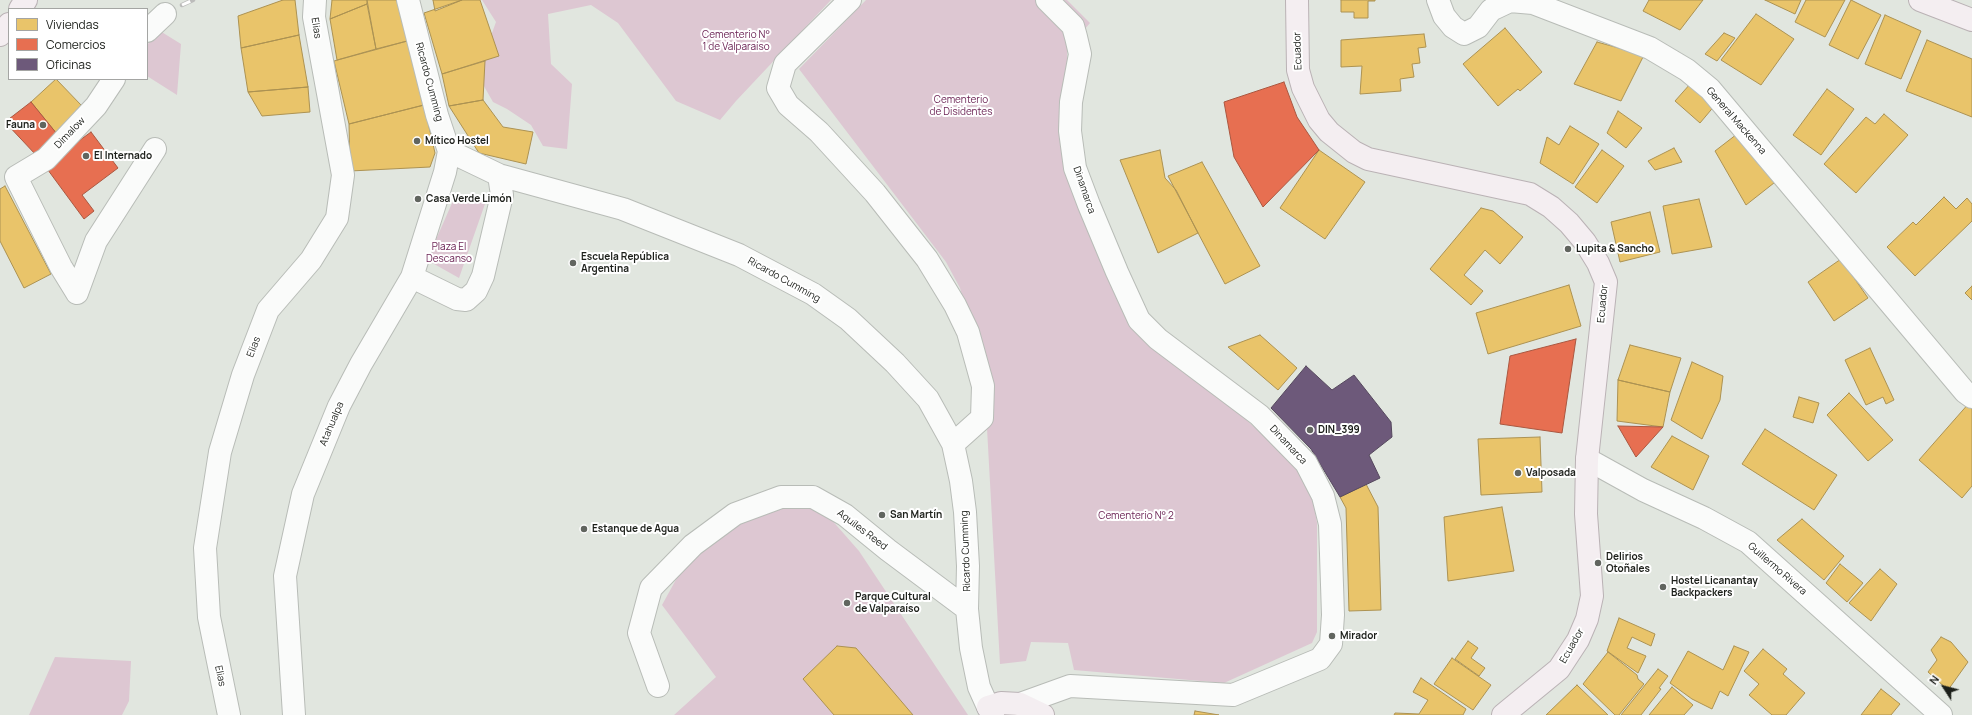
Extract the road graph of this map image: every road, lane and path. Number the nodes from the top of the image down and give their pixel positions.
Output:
1 (315, 0) edge
2 (408, 0) edge
3 (850, 0) edge
4 (1047, 0) edge
5 (1297, 0) edge
6 (1438, 0) edge
7 (1920, 0) edge
8 (165, 14) dead end
9 (1972, 20) edge
10 (8, 25) edge
11 (148, 30) edge
12 (0, 35) edge
13 (113, 80) edge
14 (155, 150) dead end
15 (449, 151) junction
16 (499, 175) junction
17 (412, 277) junction
18 (1972, 397) edge
19 (952, 444) junction
20 (1587, 459) junction
21 (967, 609) junction
22 (658, 686) dead end
23 (1020, 704) junction
24 (991, 711) edge
25 (229, 715) edge
26 (294, 715) edge
27 (1043, 715) edge
28 (1503, 715) edge
29 (1941, 715) edge

1 - 25 street, Elias
2 - 15 street, Ricardo Cumming
3 - 19 street
4 - 23 street, Dinamarca
5 - 20 main road, Ecuador
6 - 18 street, General Mackenna
7 - 9 main road
8 - 11 street
10 - 12 main road
13 - 14 street, Dimalow
15 - 16 street, Ricardo Cumming
15 - 17 street, Atahualpa
16 - 17 street
16 - 19 street, Ricardo Cumming
17 - 26 street, Atahualpa
19 - 21 street, Ricardo Cumming
20 - 28 main road, Ecuador
20 - 29 street, Guillermo Rivera
21 - 22 street, Aquiles Reed
21 - 24 street, Ricardo Cumming
23 - 24 main road
23 - 27 main road

